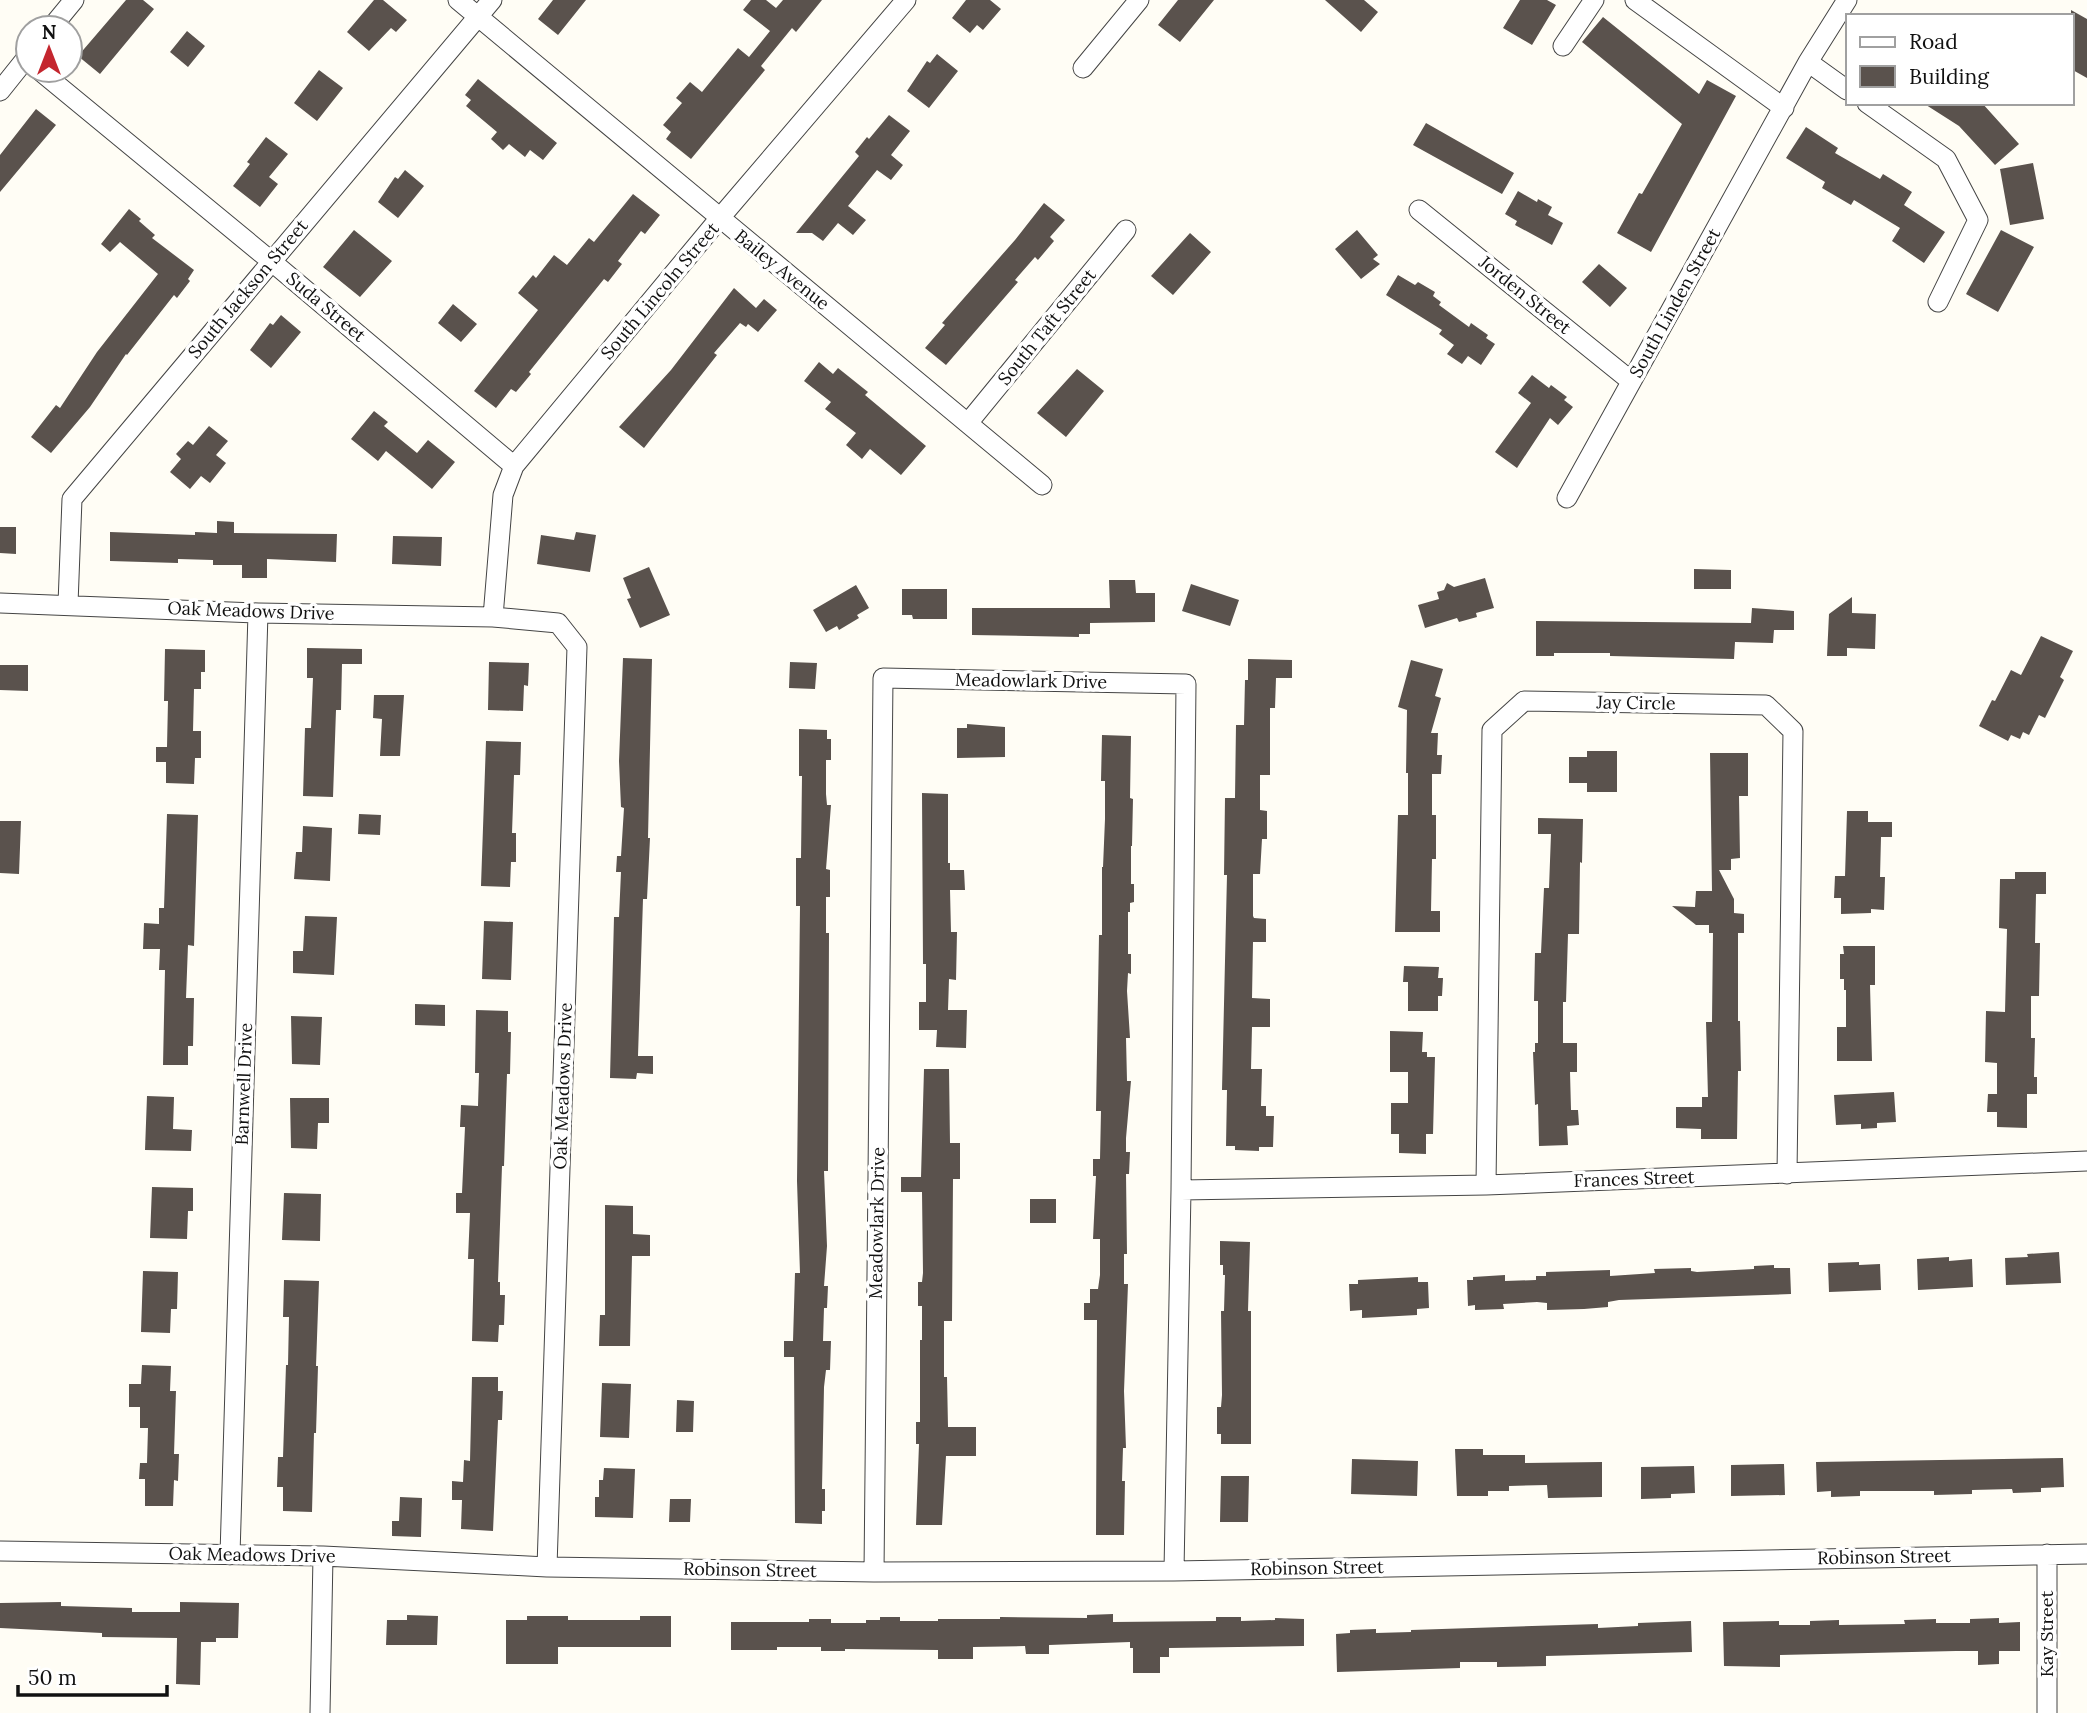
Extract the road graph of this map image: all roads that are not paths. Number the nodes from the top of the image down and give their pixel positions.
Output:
1 (74, 0) edge
2 (458, 0) edge
3 (492, 0) edge
4 (906, 0) edge
5 (1139, 0) edge
6 (1594, 0) edge
7 (1635, 0) edge
8 (1847, 0) edge
9 (62, 14) edge
10 (478, 17) junction
11 (1563, 46) dead end
12 (1808, 62) junction
13 (1083, 68) dead end
14 (14, 77) edge
15 (58, 84) edge
16 (1846, 89) edge
17 (0, 91) edge
18 (1870, 105) edge
19 (1784, 108) junction
20 (1419, 209) dead end
21 (719, 219) junction
22 (1126, 230) dead end
23 (271, 261) junction
24 (1938, 302) dead end
25 (1631, 381) junction
26 (968, 423) junction
27 (514, 466) junction
28 (1042, 485) dead end
29 (1567, 498) dead end
30 (0, 603) edge
31 (68, 604) junction
32 (258, 613) junction
33 (494, 617) junction
34 (2087, 1161) edge
35 (1787, 1174) junction
36 (1486, 1185) junction
37 (1181, 1190) junction
38 (0, 1551) edge
39 (2048, 1554) junction
40 (2087, 1554) edge
41 (230, 1555) junction
42 (323, 1556) junction
43 (547, 1567) junction
44 (1174, 1571) junction
45 (874, 1572) junction
46 (320, 1713) edge
47 (2047, 1713) edge

1 - 9 street
2 - 10 street, Bailey Avenue
3 - 10 street, South Jackson Street
4 - 21 street, South Lincoln Street
5 - 13 street
6 - 11 street
7 - 19 street
8 - 12 street, South Linden Street
10 - 21 street, Bailey Avenue
10 - 23 street, South Jackson Street
12 - 16 street
12 - 19 street, South Linden Street
14 - 17 street
15 - 23 street, Suda Street
18 - 24 street
19 - 25 street, South Linden Street
20 - 25 street, Jorden Street
21 - 26 street, Bailey Avenue
21 - 27 street, South Lincoln Street
22 - 26 street, South Taft Street
23 - 27 street, Suda Street
23 - 31 street, South Jackson Street
25 - 29 street, South Linden Street
26 - 28 street, Bailey Avenue
27 - 33 street, South Lincoln Street
30 - 31 street, Oak Meadows Drive
31 - 32 street, Oak Meadows Drive
32 - 33 street, Oak Meadows Drive
32 - 41 street, Barnwell Drive
33 - 43 street, Oak Meadows Drive
34 - 35 street, Frances Street
35 - 36 street, Frances Street
35 - 36 street, Jay Circle
36 - 37 street, Frances Street
37 - 44 street, Meadowlark Drive
37 - 45 street, Meadowlark Drive
38 - 41 street, Oak Meadows Drive
39 - 40 street, Robinson Street
39 - 44 street, Robinson Street
39 - 47 street, Kay Street
41 - 42 street, Oak Meadows Drive
42 - 43 street, Oak Meadows Drive
42 - 46 street
43 - 45 street, Robinson Street
44 - 45 street, Robinson Street

